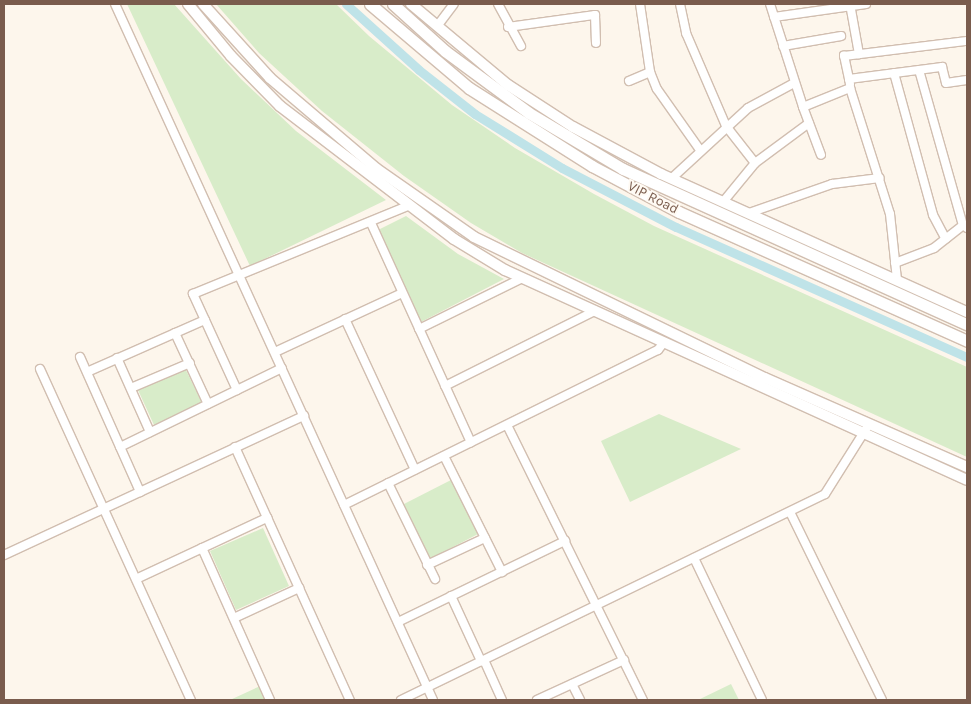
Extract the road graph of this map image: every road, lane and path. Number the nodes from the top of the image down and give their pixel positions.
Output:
1 (114, 4) edge
2 (188, 4) edge
3 (203, 4) edge
4 (370, 4) edge
5 (393, 4) edge
6 (411, 4) edge
7 (454, 4) edge
8 (498, 4) edge
9 (640, 4) edge
10 (680, 4) edge
11 (770, 4) edge
12 (866, 4) edge
13 (850, 5) edge
14 (774, 17) junction
15 (438, 25) junction
16 (508, 27) junction
17 (841, 36) dead end
18 (967, 42) edge
19 (596, 43) dead end
20 (521, 46) dead end
21 (783, 46) junction
22 (859, 54) junction
23 (919, 70) junction
24 (650, 72) junction
25 (894, 73) junction
26 (849, 79) junction
27 (967, 80) edge
28 (628, 81) dead end
29 (794, 83) junction
30 (850, 88) junction
31 (803, 106) junction
32 (809, 123) junction
33 (726, 126) junction
34 (700, 150) junction
35 (821, 155) dead end
36 (755, 164) junction
37 (672, 178) junction
38 (880, 178) junction
39 (723, 202) junction
40 (408, 206) junction
41 (749, 213) junction
42 (371, 223) junction
43 (965, 226) edge
44 (946, 239) junction
45 (895, 263) junction
46 (240, 275) junction
47 (522, 278) junction
48 (897, 280) junction
49 (402, 293) junction
50 (595, 311) junction
51 (967, 312) edge
52 (345, 319) junction
53 (205, 320) junction
54 (967, 324) edge
55 (419, 330) junction
56 (175, 333) junction
57 (967, 341) edge
58 (664, 342) junction
59 (275, 352) junction
60 (80, 357) dead end
61 (118, 358) junction
62 (190, 363) junction
63 (40, 368) dead end
64 (282, 368) junction
65 (87, 372) junction
66 (445, 386) junction
67 (130, 388) junction
68 (237, 390) junction
69 (208, 404) junction
70 (304, 416) junction
71 (869, 423) junction
72 (507, 425) junction
73 (150, 432) junction
74 (864, 433) junction
75 (471, 442) junction
76 (120, 447) junction
77 (235, 447) junction
78 (444, 456) junction
79 (967, 467) edge
80 (415, 470) junction
81 (967, 480) edge
82 (388, 483) junction
83 (140, 492) junction
84 (344, 505) junction
85 (103, 509) junction
86 (790, 512) junction
87 (267, 518) junction
88 (485, 538) junction
89 (565, 540) junction
90 (202, 548) junction
91 (4, 555) edge
92 (694, 558) junction
93 (428, 565) junction
94 (502, 572) junction
95 (136, 579) junction
96 (434, 579) dead end
97 (299, 588) junction
98 (451, 596) junction
99 (597, 605) junction
100 (234, 618) junction
101 (398, 622) junction
102 (624, 660) junction
103 (482, 661) junction
104 (572, 684) junction
105 (427, 687) junction
106 (191, 700) edge
107 (270, 700) edge
108 (350, 700) edge
109 (401, 700) edge
110 (433, 700) edge
111 (502, 700) edge
112 (537, 700) edge
113 (580, 700) edge
114 (644, 700) edge
115 (762, 700) edge
116 (882, 700) edge

1 - 46 street
2 - 40 street
3 - 71 street
4 - 57 main road, VIP Road
5 - 54 main road, VIP Road
6 - 15 street, VIP Road
7 - 15 street
8 - 16 street
9 - 24 street
10 - 33 street
11 - 14 street
12 - 13 street
13 - 14 street
13 - 22 street
14 - 21 street
15 - 37 street, VIP Road
16 - 19 street
16 - 20 street
17 - 21 street
18 - 22 street
21 - 29 street
22 - 26 street
23 - 25 street
23 - 27 street
23 - 43 street
24 - 28 street
24 - 34 street
25 - 26 street
25 - 44 street
26 - 30 street
29 - 31 street
29 - 33 street
30 - 31 street
30 - 38 street
31 - 32 street
32 - 35 street
32 - 36 street
33 - 34 street
33 - 36 street
34 - 37 street
36 - 39 street
37 - 39 street, VIP Road
38 - 41 street
38 - 45 street
39 - 41 street, VIP Road
40 - 42 street
40 - 47 street
41 - 48 street, VIP Road
42 - 46 street
42 - 49 street
43 - 44 street
44 - 45 street
45 - 48 street
46 - 53 street
46 - 59 street
47 - 50 street
47 - 55 street
48 - 51 street, VIP Road
49 - 52 street
49 - 55 street
50 - 58 street
50 - 66 street
52 - 59 street
52 - 80 street
53 - 56 street
53 - 68 street
55 - 66 street
56 - 61 street
56 - 62 street
58 - 72 street
58 - 74 street
59 - 64 street
60 - 65 street
61 - 65 street
61 - 67 street
62 - 67 street
62 - 69 street
63 - 85 street
64 - 68 street
64 - 70 street
65 - 76 street
66 - 75 street
67 - 73 street
68 - 69 street
69 - 73 street
70 - 77 street
70 - 84 street
71 - 74 street
71 - 79 street
72 - 75 street
72 - 89 street
73 - 76 street
74 - 81 street
74 - 86 street
75 - 78 street
76 - 83 street
77 - 83 street
77 - 87 street
78 - 80 street
78 - 88 street
80 - 82 street
82 - 84 street
82 - 93 street
83 - 85 street
84 - 101 street
85 - 91 street
85 - 95 street
86 - 92 street
86 - 116 street
87 - 90 street
87 - 97 street
88 - 93 street
88 - 94 street
89 - 94 street
89 - 99 street
90 - 95 street
90 - 100 street
92 - 99 street
92 - 115 street
93 - 96 street
94 - 98 street
95 - 106 street
97 - 100 street
97 - 108 street
98 - 101 street
98 - 103 street
99 - 102 street
99 - 103 street
100 - 107 street
101 - 105 street
102 - 104 street
102 - 114 street
103 - 105 street
103 - 111 street
104 - 112 street
104 - 113 street
105 - 109 street
105 - 110 street

